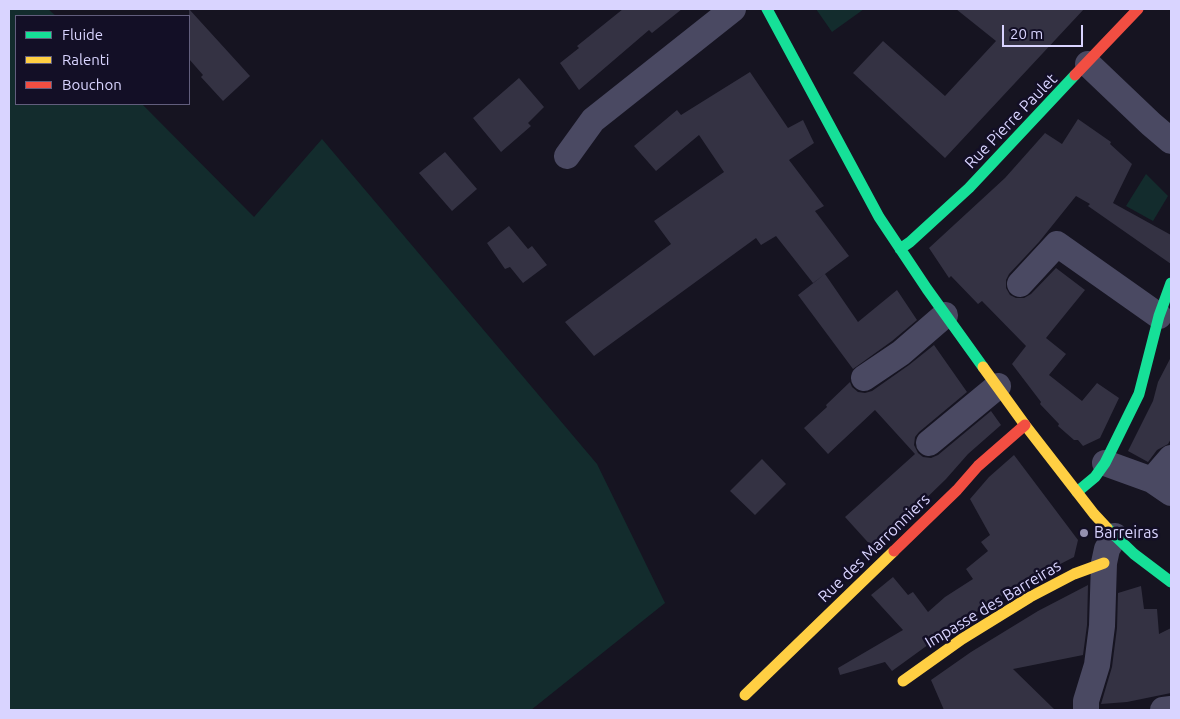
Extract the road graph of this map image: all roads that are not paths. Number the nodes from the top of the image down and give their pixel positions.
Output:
1 (733, 9) edge
2 (767, 9) edge
3 (1138, 9) edge
4 (1088, 64) junction
5 (1171, 141) edge
6 (567, 156) dead end
7 (900, 249) junction
8 (1171, 283) edge
9 (1020, 284) dead end
10 (945, 315) junction
11 (1159, 316) junction
12 (864, 378) dead end
13 (998, 386) junction
14 (1025, 425) junction
15 (929, 443) dead end
16 (1171, 458) edge
17 (1105, 463) junction
18 (1162, 487) edge
19 (1077, 492) junction
20 (1115, 536) junction
21 (1104, 563) junction
22 (1171, 582) edge
23 (903, 681) dead end
24 (745, 695) dead end
25 (1171, 709) edge
26 (1086, 710) edge
27 (1163, 710) edge

1 - 6 street
2 - 7 street
3 - 4 street, Rue Pierre Paulet
4 - 5 street
4 - 7 street, Rue Pierre Paulet
7 - 10 street
8 - 11 street
9 - 11 street
10 - 12 street
10 - 13 street
11 - 17 street
13 - 14 street
13 - 15 street
14 - 19 street
14 - 24 street, Rue des Marronniers
16 - 18 street
17 - 18 street
17 - 19 street
19 - 20 street
20 - 21 street
20 - 22 street
21 - 23 street, Impasse des Barreiras
21 - 26 street
25 - 27 street

